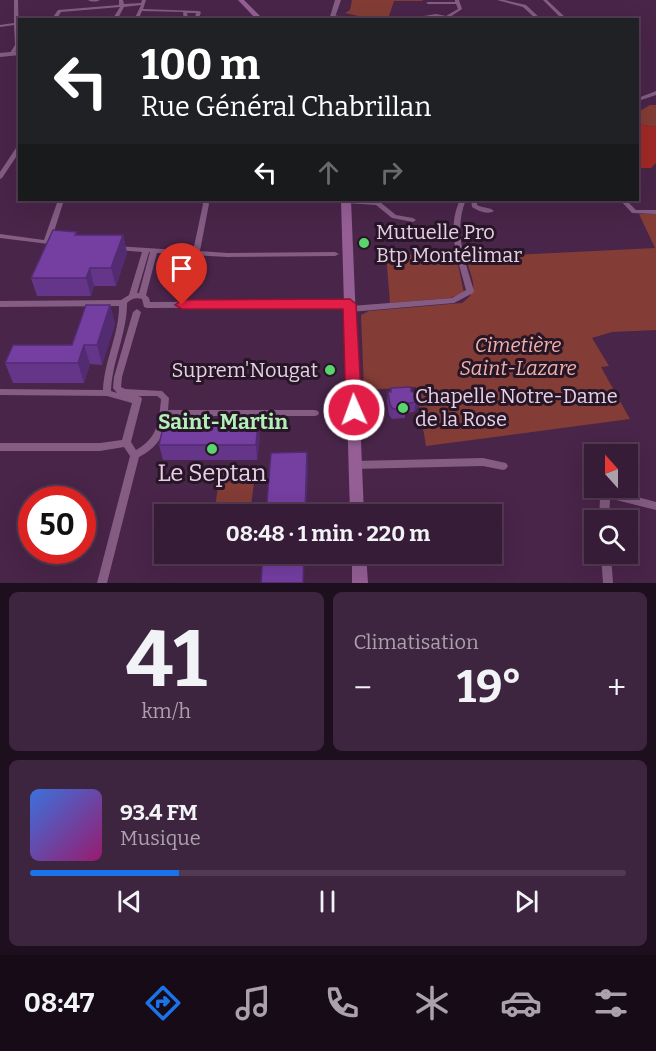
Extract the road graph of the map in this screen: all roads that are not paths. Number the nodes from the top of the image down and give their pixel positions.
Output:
1 (16, 0) edge
2 (90, 0) edge
3 (98, 0) edge
4 (241, 0) edge
5 (338, 0) edge
6 (500, 0) edge
7 (545, 0) edge
8 (457, 2) edge
9 (122, 3) edge
10 (428, 3) dead end
11 (143, 5) edge
12 (246, 6) junction
13 (153, 11) junction
14 (186, 12) junction
15 (447, 17) junction
16 (55, 18) edge
17 (115, 18) edge
18 (148, 18) edge
19 (185, 18) edge
20 (197, 18) edge
21 (255, 18) edge
22 (259, 18) edge
23 (334, 18) edge
24 (432, 18) edge
25 (451, 18) edge
26 (538, 18) edge
27 (564, 18) edge
28 (15, 24) junction
29 (0, 26) edge
30 (15, 43) junction
31 (16, 53) edge
32 (2, 55) edge
33 (656, 93) edge
34 (639, 100) edge
35 (18, 149) edge
36 (0, 177) edge
37 (62, 201) edge
38 (204, 201) edge
39 (346, 201) edge
40 (357, 201) edge
41 (462, 201) edge
42 (474, 201) edge
43 (624, 201) edge
44 (491, 211) dead end
45 (656, 212) edge
46 (413, 220) dead end
47 (0, 236) edge
48 (47, 242) junction
49 (61, 244) edge
50 (108, 247) edge
51 (150, 250) junction
52 (196, 252) junction
53 (335, 254) dead end
54 (132, 296) junction
55 (142, 296) junction
56 (0, 304) edge
57 (147, 305) junction
58 (124, 307) junction
59 (350, 307) junction
60 (137, 312) junction
61 (0, 392) edge
62 (107, 393) junction
63 (147, 393) junction
64 (136, 401) junction
65 (164, 413) junction
66 (315, 413) dead end
67 (126, 443) junction
68 (0, 447) edge
69 (135, 455) junction
70 (354, 465) junction
71 (503, 466) dead end
72 (356, 504) edge
73 (656, 506) edge
74 (604, 510) edge
75 (359, 564) edge
76 (607, 564) edge
77 (102, 583) edge
78 (360, 583) edge
79 (608, 583) edge

1 - 28 street
2 - 3 street
4 - 12 main road
5 - 23 street
6 - 26 street
7 - 27 street
8 - 10 street
8 - 15 street
9 - 11 street
9 - 16 street
9 - 17 street
11 - 13 street
12 - 21 main road
12 - 22 main road
13 - 14 street
13 - 18 street
14 - 19 street
14 - 20 street
15 - 24 street
15 - 25 street
28 - 29 street
28 - 30 street
30 - 31 street
30 - 32 street
31 - 32 street
33 - 34 street
35 - 36 street
37 - 48 street
38 - 52 street
39 - 59 main road
40 - 46 street
41 - 59 street
42 - 44 street
43 - 45 street
47 - 48 street
48 - 49 street
50 - 51 street
51 - 52 street
51 - 54 street
51 - 55 street
52 - 53 street
54 - 55 street
54 - 58 street
55 - 57 street
56 - 58 street
57 - 59 street
57 - 60 street
58 - 60 street
58 - 62 street
59 - 70 main road
60 - 63 street
61 - 62 street
62 - 64 street
63 - 64 street
63 - 65 street
64 - 67 street
65 - 66 street
65 - 69 street
67 - 68 street
67 - 69 street
69 - 77 street
70 - 71 street
70 - 72 main road
73 - 74 street
75 - 78 main road
76 - 79 street

